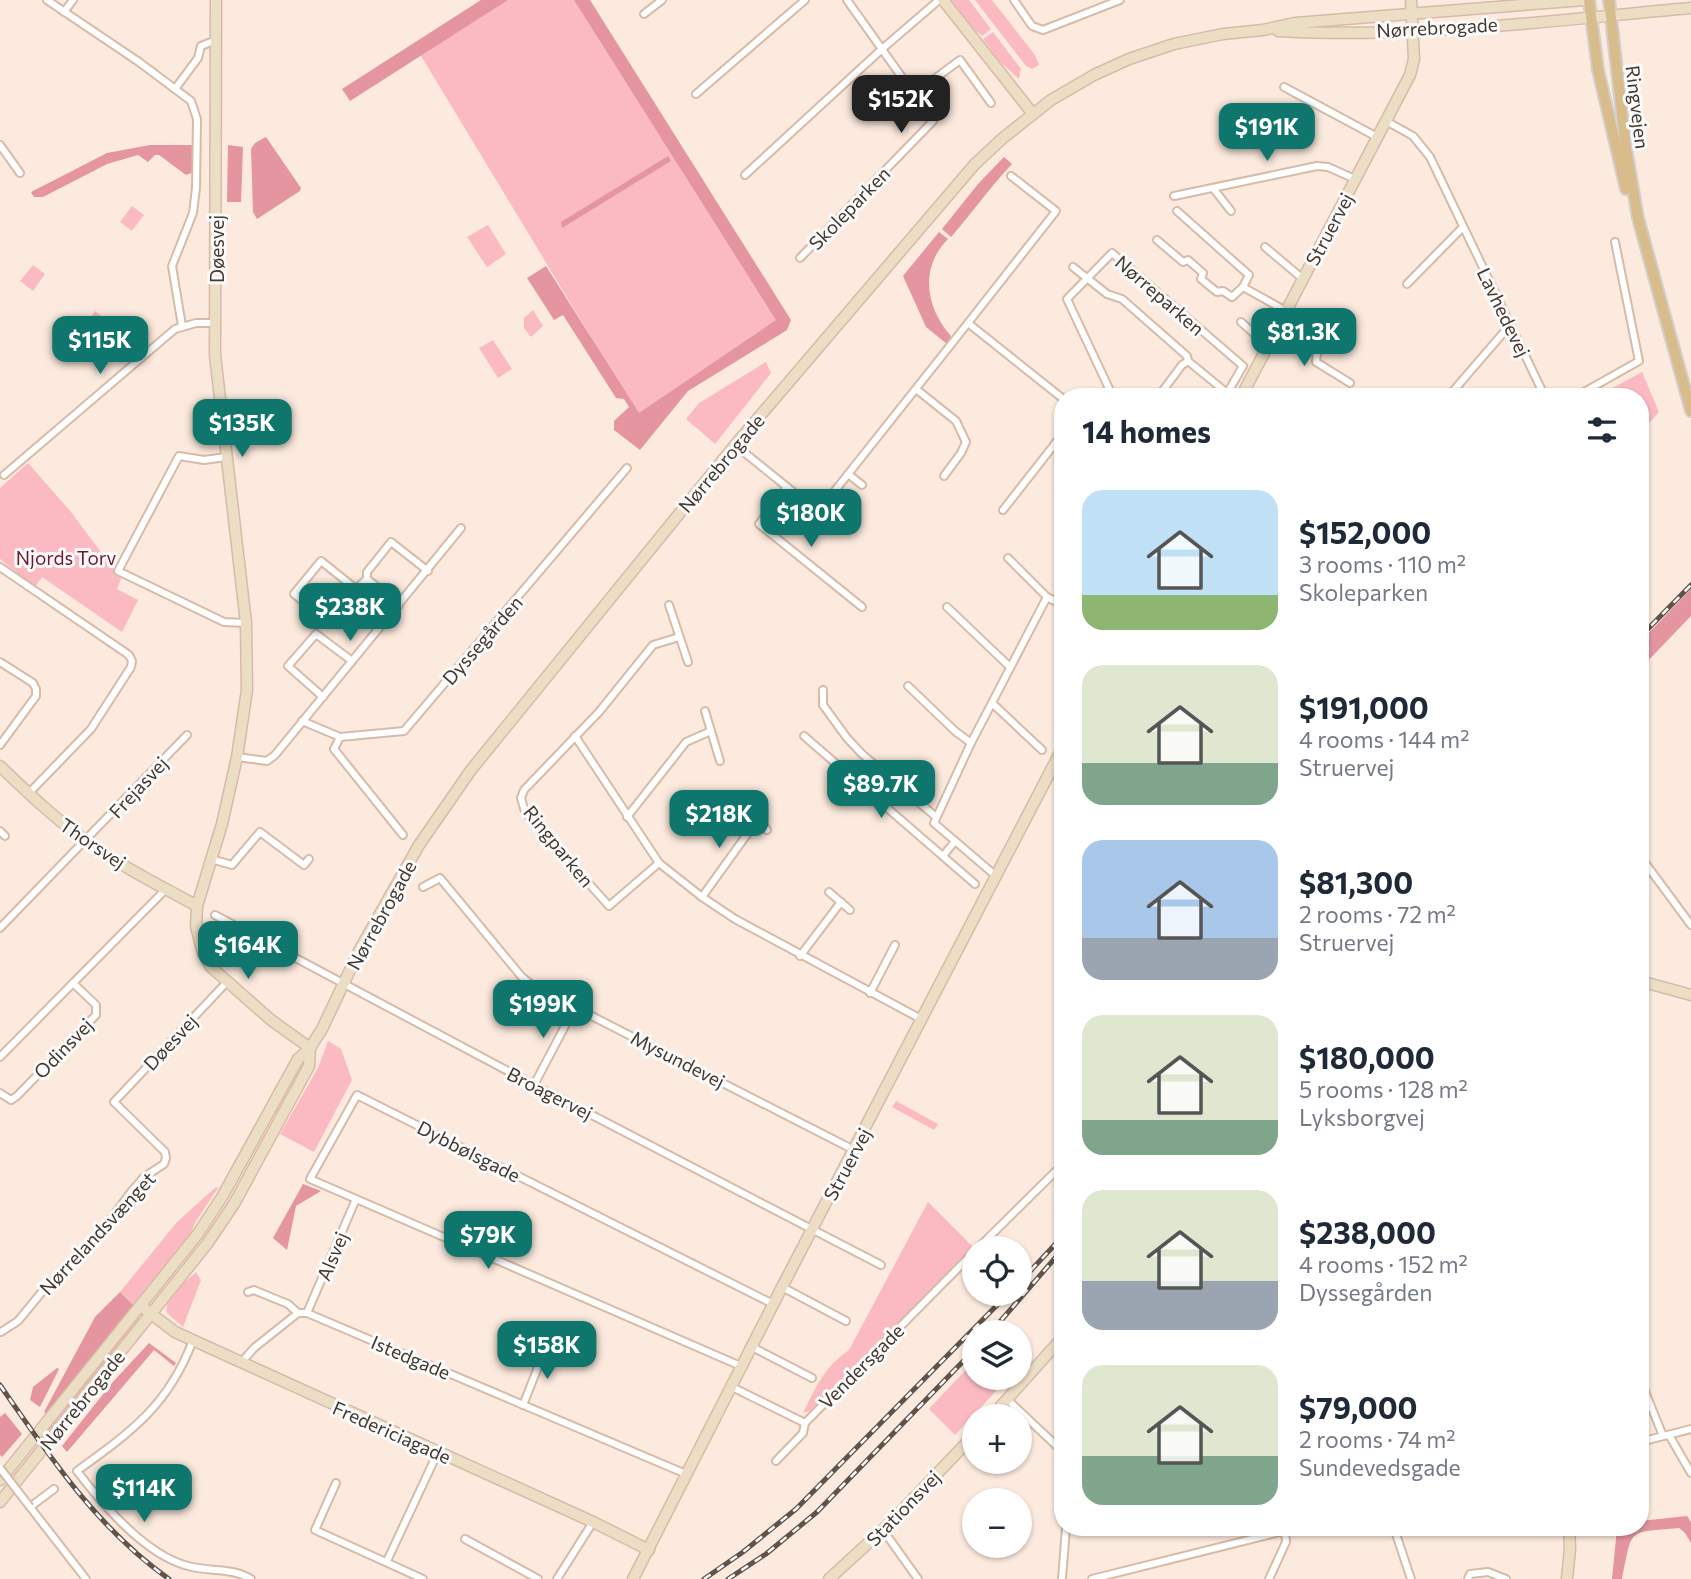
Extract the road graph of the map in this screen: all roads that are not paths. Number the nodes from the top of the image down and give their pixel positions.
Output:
1 (47, 0) edge
2 (73, 0) edge
3 (216, 0) edge
4 (662, 0) edge
5 (806, 0) edge
6 (858, 0) edge
7 (941, 0) edge
8 (1014, 0) edge
9 (1120, 0) edge
10 (1411, 0) edge
11 (1587, 0) edge
12 (1609, 0) edge
13 (849, 3) edge
14 (1691, 8) edge
15 (64, 12) junction
16 (644, 14) dead end
17 (1413, 14) junction
18 (1610, 15) junction
19 (1590, 16) junction
20 (1263, 30) junction
21 (1414, 31) junction
22 (216, 40) junction
23 (882, 49) junction
24 (1284, 87) dead end
25 (175, 89) junction
26 (696, 94) dead end
27 (914, 94) junction
28 (991, 103) dead end
29 (1033, 114) junction
30 (1386, 121) junction
31 (1377, 137) junction
32 (0, 145) edge
33 (20, 173) dead end
34 (746, 175) dead end
35 (1011, 176) dead end
36 (1355, 179) junction
37 (1213, 188) junction
38 (1174, 196) dead end
39 (1177, 211) dead end
40 (1231, 211) dead end
41 (1637, 218) junction
42 (1463, 227) junction
43 (1157, 240) dead end
44 (1615, 242) dead end
45 (1265, 247) dead end
46 (800, 258) dead end
47 (1073, 267) dead end
48 (1088, 279) junction
49 (1303, 279) junction
50 (1407, 284) dead end
51 (1243, 287) junction
52 (1286, 311) junction
53 (1241, 322) dead end
54 (215, 323) junction
55 (968, 323) junction
56 (1510, 325) junction
57 (182, 326) junction
58 (1276, 329) junction
59 (1267, 345) junction
60 (1188, 361) junction
61 (1350, 383) dead end
62 (1109, 388) edge
63 (1165, 388) edge
64 (1219, 388) edge
65 (1232, 388) edge
66 (1246, 388) edge
67 (1456, 388) edge
68 (1541, 388) edge
69 (1591, 388) edge
70 (916, 389) junction
71 (1054, 392) edge
72 (1691, 411) edge
73 (735, 445) junction
74 (1054, 445) edge
75 (226, 457) junction
76 (627, 468) dead end
77 (848, 474) junction
78 (4, 475) dead end
79 (944, 476) dead end
80 (862, 485) dead end
81 (787, 487) junction
82 (1003, 510) dead end
83 (461, 528) dead end
84 (1008, 558) dead end
85 (0, 566) edge
86 (428, 571) junction
87 (367, 579) junction
88 (356, 589) junction
89 (1047, 597) junction
90 (1054, 601) edge
91 (399, 605) junction
92 (669, 605) dead end
93 (862, 607) dead end
94 (947, 607) dead end
95 (246, 622) junction
96 (329, 622) junction
97 (316, 634) junction
98 (679, 636) junction
99 (352, 661) junction
100 (0, 662) edge
101 (688, 663) dead end
102 (1010, 667) junction
103 (908, 686) dead end
104 (823, 690) dead end
105 (323, 697) junction
106 (992, 703) junction
107 (705, 711) dead end
108 (302, 721) junction
109 (711, 731) junction
110 (187, 735) dead end
111 (575, 736) junction
112 (804, 736) dead end
113 (340, 737) junction
114 (971, 743) junction
115 (0, 745) edge
116 (1042, 750) dead end
117 (237, 757) junction
118 (720, 761) dead end
119 (1054, 764) edge
120 (0, 765) edge
121 (29, 794) junction
122 (752, 812) dead end
123 (935, 816) junction
124 (627, 817) junction
125 (758, 819) junction
126 (767, 830) dead end
127 (403, 835) dead end
128 (86, 841) junction
129 (955, 841) junction
130 (943, 856) junction
131 (211, 859) junction
132 (309, 859) dead end
133 (659, 863) junction
134 (1649, 868) edge
135 (996, 876) junction
136 (975, 884) dead end
137 (423, 887) dead end
138 (166, 889) junction
139 (829, 892) dead end
140 (702, 897) junction
141 (841, 902) junction
142 (197, 906) junction
143 (850, 910) dead end
144 (215, 915) dead end
145 (1691, 925) edge
146 (0, 928) edge
147 (895, 945) dead end
148 (800, 956) junction
149 (73, 983) junction
150 (226, 983) junction
151 (343, 983) junction
152 (1649, 983) edge
153 (870, 993) junction
154 (1691, 995) edge
155 (575, 1007) junction
156 (921, 1020) junction
157 (310, 1048) junction
158 (0, 1057) edge
159 (534, 1085) junction
160 (0, 1093) edge
161 (114, 1102) joint
162 (854, 1150) junction
163 (1054, 1172) edge
164 (356, 1199) junction
165 (813, 1228) junction
166 (989, 1236) edge
167 (962, 1263) edge
168 (881, 1265) dead end
169 (782, 1287) junction
170 (248, 1292) dead end
171 (773, 1304) junction
172 (141, 1306) junction
173 (298, 1313) junction
174 (307, 1313) junction
175 (152, 1314) junction
176 (846, 1321) dead end
177 (1, 1332) edge
178 (193, 1340) junction
179 (546, 1347) dead end
180 (752, 1347) junction
181 (1054, 1347) edge
182 (241, 1363) junction
183 (743, 1367) junction
184 (812, 1378) dead end
185 (732, 1387) junction
186 (1649, 1398) edge
187 (1008, 1400) junction
188 (1004, 1404) edge
189 (523, 1405) junction
190 (805, 1423) junction
191 (1691, 1429) edge
192 (1666, 1435) junction
193 (1649, 1439) edge
194 (1054, 1443) edge
195 (962, 1448) edge
196 (438, 1452) junction
197 (776, 1461) dead end
198 (0, 1468) edge
199 (1691, 1473) edge
200 (686, 1474) junction
201 (0, 1480) edge
202 (336, 1483) dead end
203 (54, 1489) dead end
204 (0, 1502) edge
205 (30, 1507) junction
206 (593, 1522) junction
207 (883, 1530) junction
208 (1065, 1536) edge
209 (1265, 1536) edge
210 (1285, 1536) edge
211 (1397, 1536) edge
212 (1569, 1536) edge
213 (465, 1539) dead end
214 (649, 1550) junction
215 (387, 1561) junction
216 (408, 1571) junction
217 (86, 1579) edge
218 (251, 1579) edge
219 (404, 1579) edge
220 (423, 1579) edge
221 (538, 1579) edge
222 (557, 1579) edge
223 (633, 1579) edge
224 (829, 1579) edge
225 (918, 1579) edge
226 (1062, 1579) edge
227 (1092, 1579) edge
228 (1269, 1579) edge
229 (1411, 1579) edge
230 (1468, 1579) edge
231 (1506, 1579) edge
232 (1567, 1579) edge

1 - 15 street
2 - 15 street
3 - 22 street, Døesvej
4 - 16 street
5 - 26 street
6 - 13 street, Skoleparken
7 - 23 street
7 - 29 street
8 - 9 street
10 - 17 street, Struervej
11 - 17 street, Nørrebrogade
11 - 19 main road, Ringvejen
12 - 18 main road, Ringvejen
13 - 23 street, Skoleparken
14 - 18 street, Nørrebrogade
15 - 25 street
17 - 20 street, Nørrebrogade
17 - 21 street, Struervej
18 - 19 street, Nørrebrogade
18 - 41 main road, Ringvejen
19 - 21 street, Nørrebrogade
19 - 41 main road, Ringvejen
20 - 21 street, Nørrebrogade
20 - 29 street, Nørrebrogade
21 - 30 street, Struervej
22 - 25 street
22 - 54 street, Døesvej
23 - 27 street, Skoleparken
23 - 34 street
24 - 31 street
25 - 57 street
27 - 28 street
27 - 46 street, Skoleparken
29 - 73 street, Nørrebrogade
30 - 31 street, Struervej
30 - 42 street, Lavhedevej
31 - 36 street, Struervej
32 - 33 street
35 - 55 street
36 - 37 street, Struervej
36 - 49 street, Struervej
37 - 38 street, Struervej
37 - 40 street
39 - 51 street
41 - 72 main road, Ringvejen
42 - 50 street
42 - 56 street, Lavhedevej
43 - 51 street
44 - 69 street
45 - 49 street, Struervej
47 - 48 street, Nørreparken
48 - 60 street, Nørreparken
48 - 62 street, Nørreparken
48 - 65 street, Nørreparken
49 - 52 street, Struervej
51 - 52 street
52 - 58 street, Struervej
53 - 59 street
54 - 57 street
54 - 75 street, Døesvej
55 - 70 street
55 - 71 street
56 - 67 street
56 - 68 street, Lavhedevej
57 - 78 street
58 - 59 street, Struervej
58 - 61 street
59 - 66 street, Struervej
60 - 63 street, Nørreparken
60 - 64 street, Nørreparken
70 - 77 street
70 - 79 street
73 - 81 street
73 - 151 street, Nørrebrogade
74 - 82 street
75 - 95 street, Døesvej
75 - 95 street
76 - 113 street, Dyssegården
77 - 80 street
77 - 81 street
81 - 93 street
83 - 86 street
84 - 89 street
85 - 121 street
86 - 87 street
86 - 91 street
87 - 88 street
87 - 91 street
88 - 96 street
88 - 96 street
89 - 90 street
89 - 102 street
91 - 99 street
92 - 98 street
94 - 102 street
95 - 117 street, Døesvej
96 - 97 street
97 - 99 street
97 - 105 street
98 - 101 street
98 - 111 street, Ringparken
99 - 105 street
100 - 115 street
102 - 106 street
103 - 114 street
104 - 123 street
105 - 108 street
106 - 114 street
106 - 116 street
107 - 109 street
108 - 113 street, Dyssegården
108 - 117 street
109 - 118 street
109 - 124 street
110 - 128 street, Frejasvej
111 - 124 street
111 - 133 street, Ringparken
112 - 130 street
113 - 127 street
114 - 123 street
117 - 131 street, Døesvej
119 - 135 street, Struervej
120 - 121 street, Thorsvej
121 - 128 street, Thorsvej
122 - 125 street
123 - 129 street
124 - 133 street
125 - 126 street
125 - 140 street
128 - 138 street, Thorsvej
128 - 146 street, Frejasvej
129 - 130 street
129 - 135 street
130 - 136 street
131 - 132 street
131 - 142 street, Døesvej
133 - 140 street
134 - 145 street
135 - 156 street, Struervej
137 - 155 street, Mysundevej
138 - 142 street, Thorsvej
138 - 149 street, Odinsvej
139 - 141 street
140 - 148 street
141 - 143 street
141 - 148 street
142 - 150 street, Døesvej
144 - 151 street, Broagervej
147 - 153 street
148 - 153 street
149 - 158 street, Odinsvej
149 - 160 street, Odinsvej
150 - 157 street, Døesvej
150 - 161 street, Døesvej
151 - 157 street, Nørrebrogade
151 - 159 street, Broagervej
152 - 154 street
153 - 156 street
155 - 159 street
155 - 162 street, Mysundevej
156 - 162 street, Struervej
157 - 172 street, Nørrebrogade
157 - 175 street, Nørrebrogade
159 - 165 street, Broagervej
161 - 177 street, Nørrelandsvænget
162 - 165 street, Struervej
163 - 166 street, Vendersgade
164 - 171 street, Dybbølsgade
164 - 174 street, Alsvej
164 - 183 street
165 - 168 street, Broagervej
165 - 169 street, Struervej
167 - 190 street, Vendersgade
169 - 171 street, Struervej
169 - 176 street
170 - 173 street, Istedgade
171 - 180 street, Struervej
172 - 175 street, Fredericiagade
172 - 201 street, Nørrebrogade
173 - 174 street, Istedgade
173 - 182 street
174 - 189 street, Istedgade
175 - 178 street, Fredericiagade
175 - 204 street, Nørrebrogade
178 - 182 street, Fredericiagade
178 - 218 street
179 - 189 street
180 - 183 street, Struervej
180 - 184 street
181 - 187 street
182 - 196 street, Fredericiagade
183 - 185 street, Struervej
185 - 190 street, Vendersgade
185 - 200 street, Struervej
186 - 192 street
187 - 188 street
187 - 194 street
189 - 200 street, Istedgade
190 - 197 street
191 - 192 street
192 - 193 street
192 - 199 street
195 - 207 street, Stationsvej
196 - 206 street, Fredericiagade
196 - 215 street
198 - 205 street, bridge
200 - 214 street, Struervej
202 - 215 street
203 - 205 street
205 - 217 street
206 - 214 street, Fredericiagade
206 - 222 street
207 - 224 street, Stationsvej
207 - 225 street
208 - 226 street
209 - 227 street
210 - 228 street
211 - 229 street
212 - 232 street
213 - 221 street
214 - 223 street, Struervej
215 - 216 street
216 - 219 street
216 - 220 street
230 - 231 street

